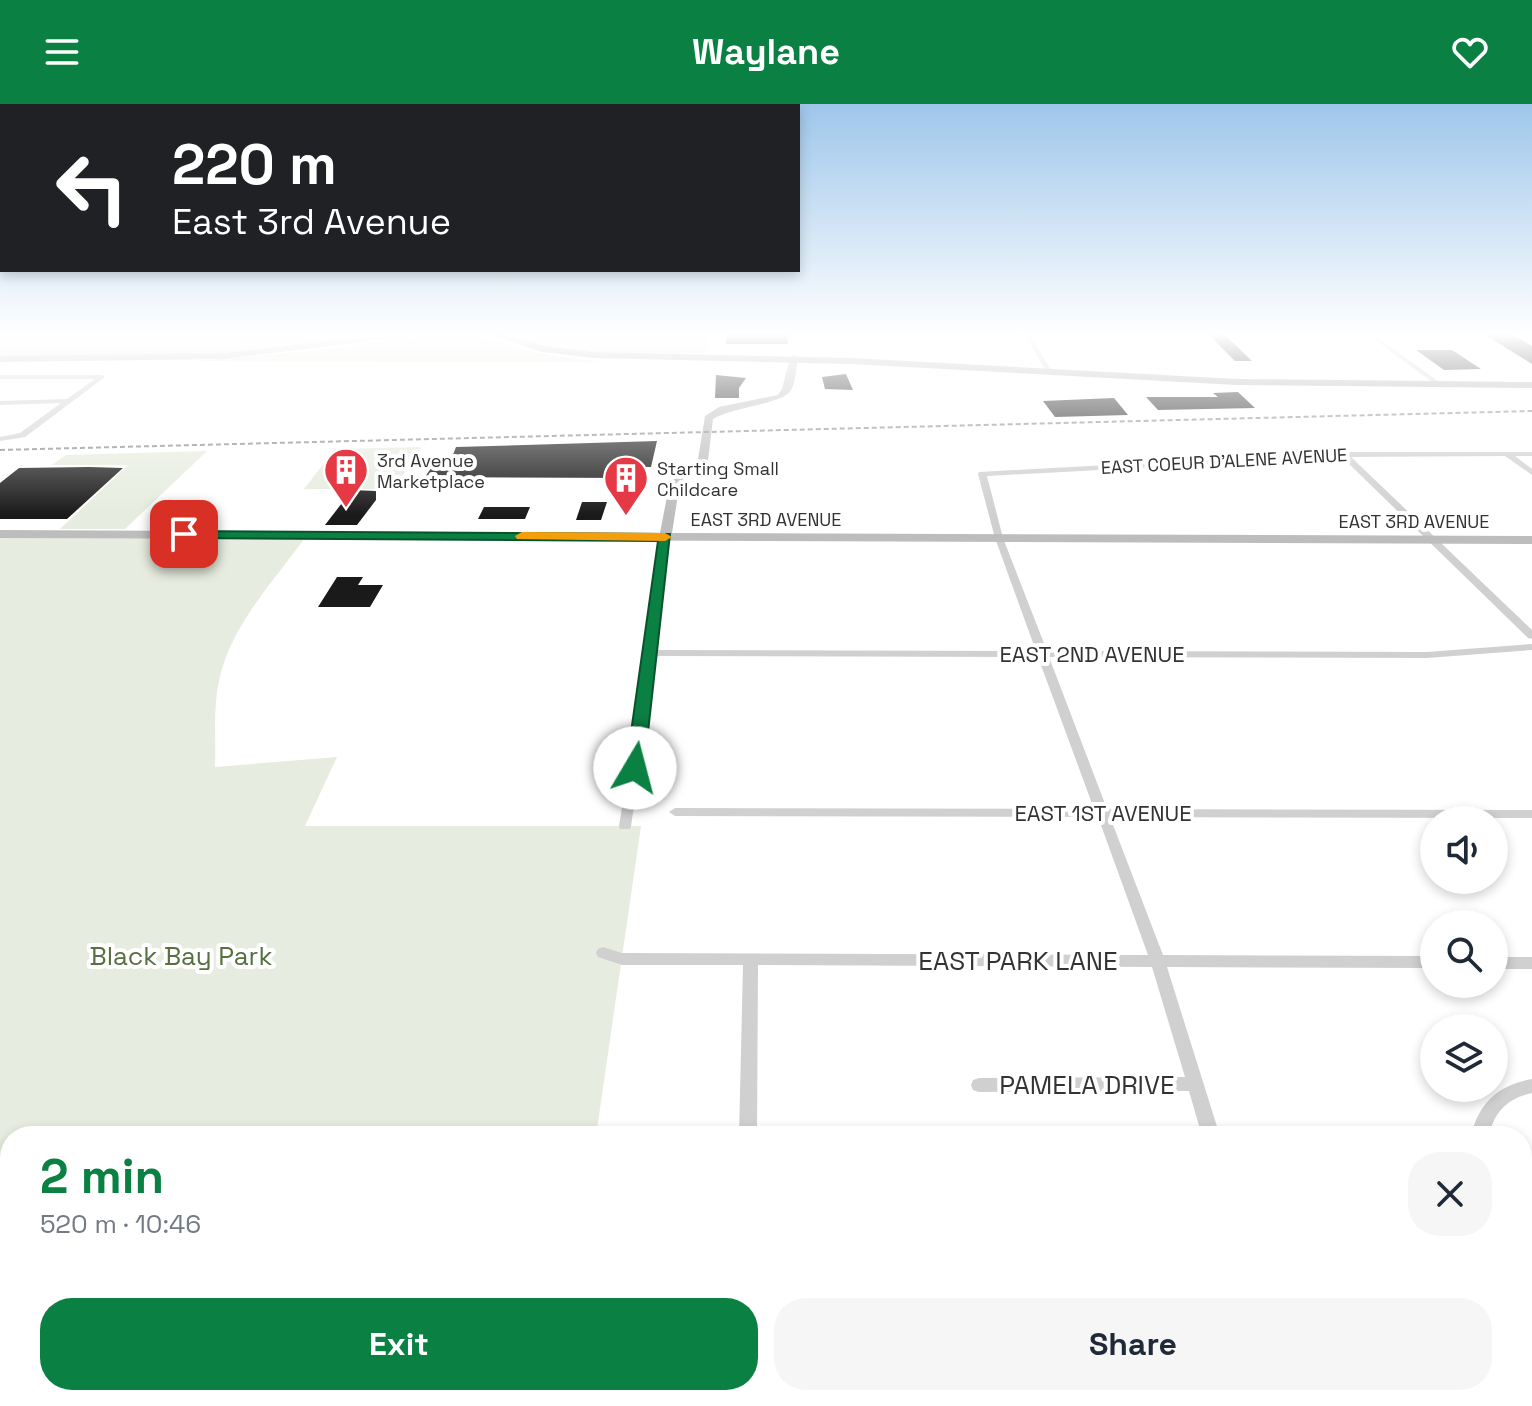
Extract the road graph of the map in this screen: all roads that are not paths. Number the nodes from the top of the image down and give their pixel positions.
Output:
1 (78, 394) edge
2 (783, 394) edge
3 (67, 401) junction
4 (0, 403) edge
5 (0, 439) edge
6 (1343, 454) junction
7 (1507, 454) junction
8 (1532, 454) edge
9 (1532, 473) edge
10 (0, 534) edge
11 (665, 537) junction
12 (999, 538) junction
13 (1432, 539) junction
14 (1532, 540) edge
15 (1532, 636) edge
16 (1532, 647) edge
17 (652, 653) junction
18 (1042, 654) junction
19 (675, 812) dead end
20 (1102, 813) junction
21 (1532, 814) edge
22 (625, 826) dead end
23 (603, 953) dead end
24 (751, 961) junction
25 (1158, 961) junction
26 (1420, 962) edge
27 (1508, 963) edge
28 (1532, 963) edge
29 (1195, 1084) junction
30 (979, 1085) dead end
31 (1532, 1086) edge
32 (748, 1126) edge
33 (1208, 1126) edge
34 (1482, 1126) edge

1 - 3 street
2 - 11 street
3 - 4 street
3 - 5 street
6 - 7 street, EAST COEUR D'ALENE AVENUE
6 - 12 street, EAST COEUR D'ALENE AVENUE
6 - 13 street
7 - 8 street, EAST COEUR D'ALENE AVENUE
7 - 9 street
10 - 11 street, EAST 3RD AVENUE
11 - 12 street, EAST 3RD AVENUE
11 - 17 street
12 - 13 street, EAST 3RD AVENUE
12 - 18 street
13 - 14 street, EAST 3RD AVENUE
13 - 15 street
16 - 18 street, EAST 2ND AVENUE
17 - 18 street, EAST 2ND AVENUE
17 - 22 street
18 - 20 street
19 - 20 street, EAST 1ST AVENUE
20 - 21 street, EAST 1ST AVENUE
20 - 25 street
23 - 24 street, EAST PARK LANE
24 - 25 street, EAST PARK LANE
24 - 32 street
25 - 26 street, EAST PARK LANE
25 - 29 street
27 - 28 street
29 - 30 street, PAMELA DRIVE
29 - 33 street
31 - 34 street

